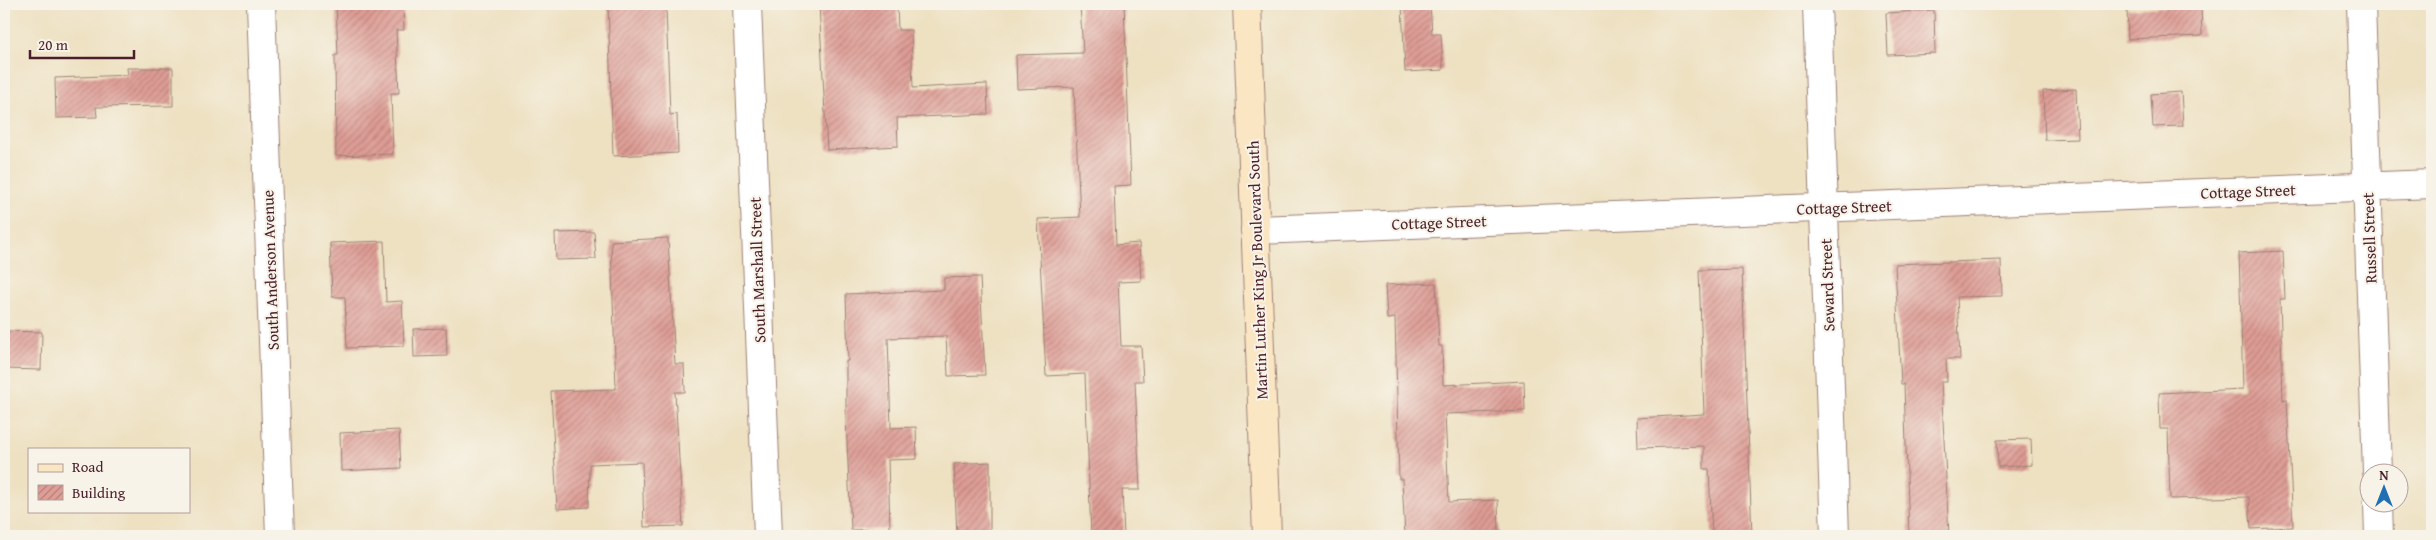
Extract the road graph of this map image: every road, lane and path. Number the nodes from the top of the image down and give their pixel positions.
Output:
1 (261, 4) edge
2 (747, 4) edge
3 (1247, 4) edge
4 (1817, 4) edge
5 (2361, 4) edge
6 (2432, 184) edge
7 (2367, 187) junction
8 (1824, 208) junction
9 (1255, 230) junction
10 (2377, 462) edge
11 (2378, 512) edge
12 (280, 536) edge
13 (768, 536) edge
14 (1267, 536) edge
15 (1835, 536) edge
16 (2379, 536) edge

1 - 12 street, South Anderson Avenue
2 - 13 street, South Marshall Street
3 - 9 main road, Martin Luther King Jr Boulevard South
4 - 8 street, Seward Street
5 - 7 street, Russell Street
6 - 7 street, Cottage Street
7 - 8 street, Cottage Street
7 - 10 street, Russell Street
8 - 9 street, Cottage Street
8 - 15 street, Seward Street
9 - 14 main road, Martin Luther King Jr Boulevard South
11 - 16 street

